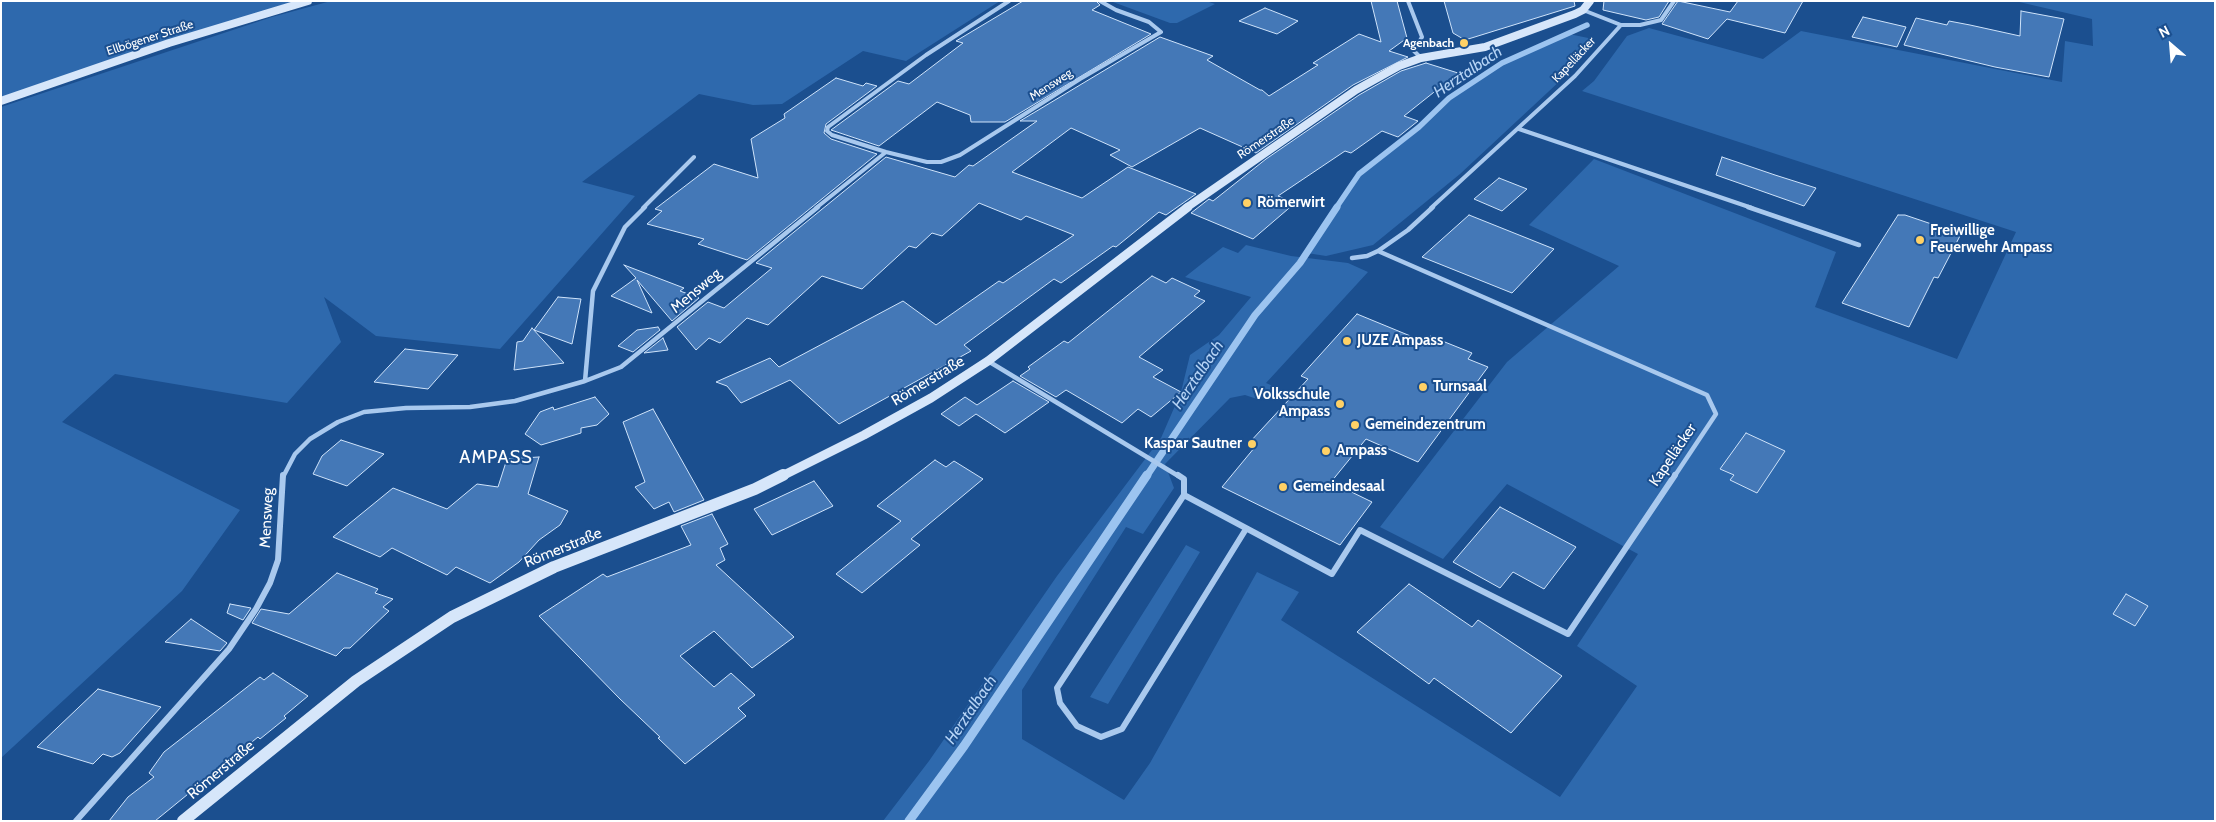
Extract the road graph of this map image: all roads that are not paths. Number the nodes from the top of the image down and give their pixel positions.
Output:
1 (308, 1) edge
2 (1009, 1) edge
3 (1100, 1) edge
4 (1408, 1) edge
5 (1590, 1) edge
6 (1674, 1) edge
7 (1583, 10) junction
8 (1621, 24) junction
9 (1421, 58) junction
10 (1, 100) edge
11 (1519, 128) junction
12 (886, 152) junction
13 (694, 157) dead end
14 (1859, 245) dead end
15 (1378, 251) junction
16 (1352, 258) dead end
17 (988, 361) junction
18 (585, 381) junction
19 (1184, 495) junction
20 (1246, 529) junction
21 (76, 821) edge
22 (183, 821) edge

1 - 10 street, Ellbögener Straße
2 - 12 street, Mensweg
3 - 12 street, Mensweg
4 - 9 street
5 - 7 street
6 - 8 street
7 - 8 street
7 - 9 street, Römerstraße
8 - 11 street, Kapelläcker
9 - 17 street, Römerstraße
11 - 14 street
11 - 15 street, Kapelläcker
12 - 18 street, Mensweg
13 - 18 street
15 - 16 street, Kapelläcker
15 - 20 street, Kapelläcker
17 - 19 street, Römerstraße
17 - 22 street, Römerstraße
18 - 21 street, Mensweg
19 - 20 street
19 - 20 street

